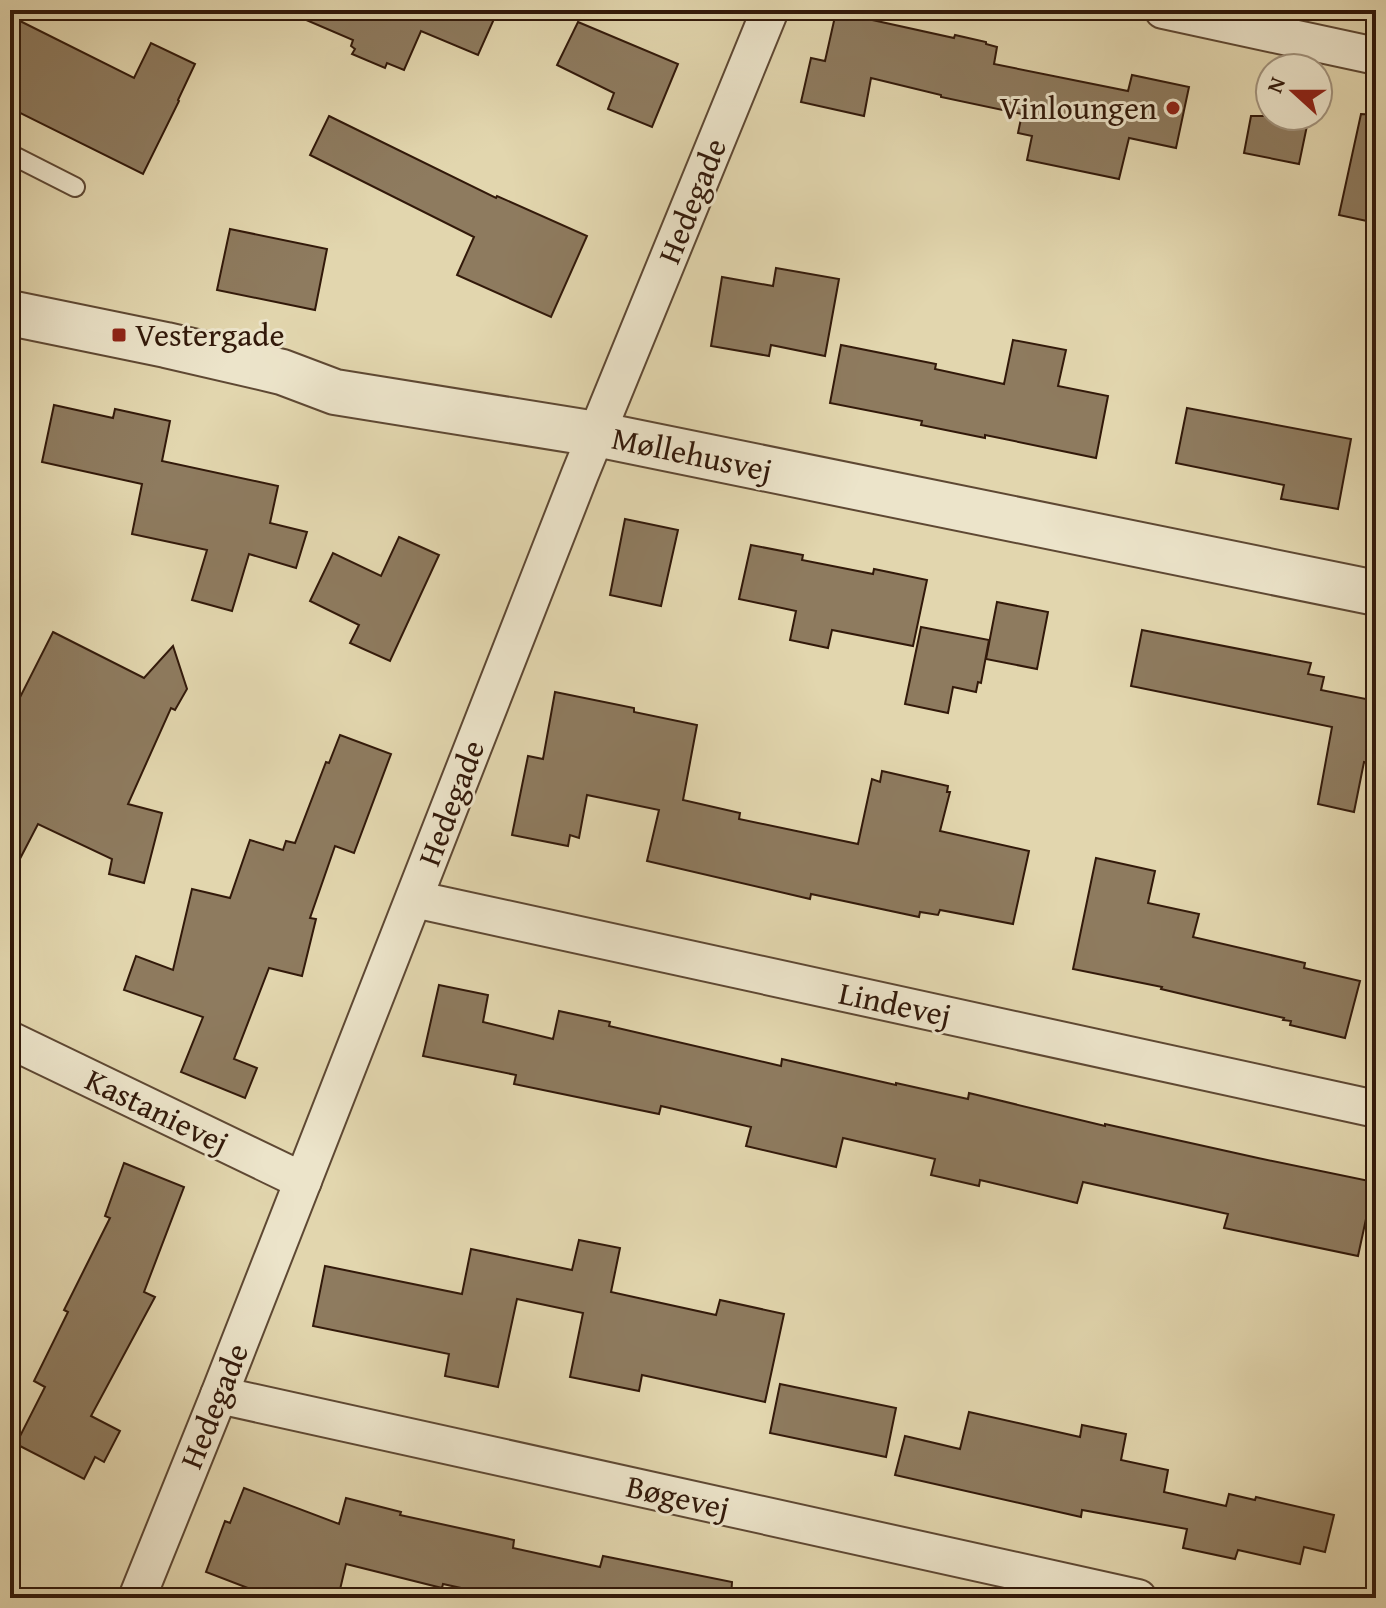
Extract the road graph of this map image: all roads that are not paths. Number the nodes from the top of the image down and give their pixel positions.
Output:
1 (770, 10) edge
2 (1163, 10) edge
3 (1376, 56) edge
4 (10, 154) edge
5 (75, 187) dead end
6 (10, 313) edge
7 (596, 434) junction
8 (1376, 593) edge
9 (414, 899) junction
10 (10, 1040) edge
11 (1376, 1109) edge
12 (303, 1181) junction
13 (219, 1395) junction
14 (137, 1598) edge
15 (1138, 1598) edge

1 - 7 street, Hedegade
2 - 3 street
4 - 5 lane
6 - 7 street, Møllehusvej
7 - 8 street, Møllehusvej
7 - 9 street, Hedegade
9 - 11 street, Lindevej
9 - 12 street, Hedegade
10 - 12 street, Kastanievej
12 - 13 street, Hedegade
13 - 14 street, Hedegade
13 - 15 street, Bøgevej

